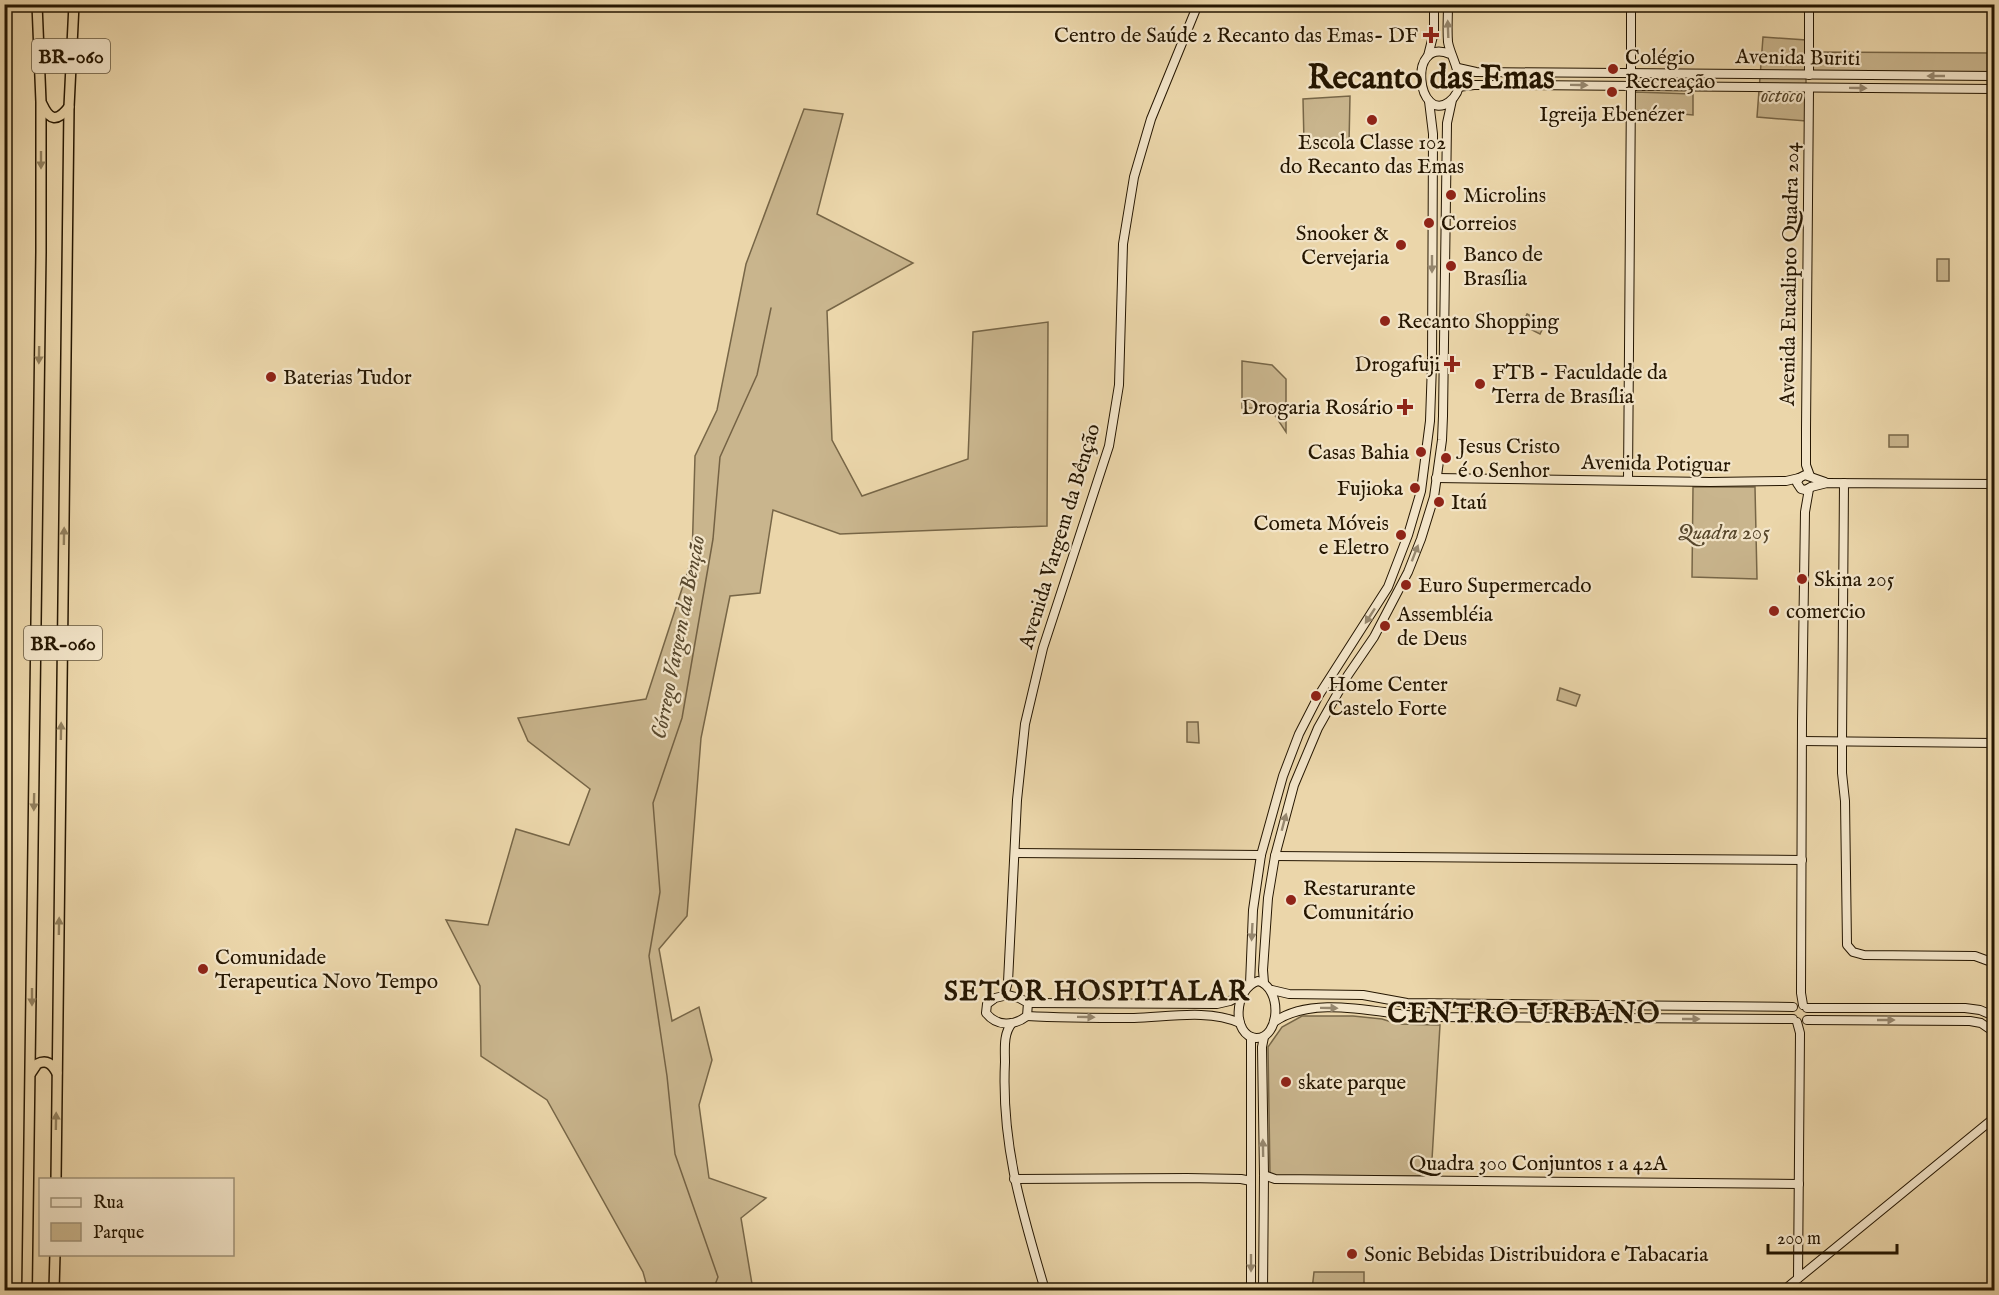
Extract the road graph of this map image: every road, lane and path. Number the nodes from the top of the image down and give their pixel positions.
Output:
1 (37, 4) edge
2 (74, 4) edge
3 (1198, 4) edge
4 (1434, 4) edge
5 (1448, 4) edge
6 (1631, 4) edge
7 (1809, 4) edge
8 (1450, 54) junction
9 (1427, 58) junction
10 (1458, 68) junction
11 (1630, 73) junction
12 (1672, 74) junction
13 (1691, 74) junction
14 (1785, 75) junction
15 (1809, 75) junction
16 (1835, 75) junction
17 (1978, 76) junction
18 (1995, 76) edge
19 (1631, 86) junction
20 (1671, 86) junction
21 (1458, 87) junction
22 (1691, 87) junction
23 (1783, 88) junction
24 (1835, 88) junction
25 (1809, 89) junction
26 (1978, 89) junction
27 (1995, 89) edge
28 (1452, 100) junction
29 (1429, 101) junction
30 (40, 102) junction
31 (69, 107) junction
32 (1433, 296) junction
33 (1445, 296) junction
34 (1432, 310) junction
35 (1444, 310) junction
36 (1430, 412) junction
37 (1443, 416) junction
38 (1806, 459) junction
39 (1800, 477) junction
40 (1436, 478) junction
41 (1628, 480) junction
42 (1767, 482) junction
43 (1844, 483) junction
44 (1807, 484) junction
45 (1995, 484) edge
46 (1421, 491) junction
47 (1434, 497) junction
48 (1355, 640) junction
49 (1365, 648) junction
50 (1339, 665) junction
51 (1348, 675) junction
52 (1302, 728) junction
53 (1315, 735) junction
54 (1802, 741) junction
55 (1842, 741) junction
56 (1995, 743) edge
57 (1292, 752) junction
58 (1305, 759) junction
59 (1016, 853) junction
60 (1261, 855) junction
61 (1275, 856) junction
62 (1802, 860) junction
63 (1255, 898) junction
64 (1268, 898) junction
65 (1253, 910) junction
66 (1266, 915) junction
67 (1995, 963) edge
68 (1264, 983) junction
69 (1250, 984) junction
70 (1272, 990) junction
71 (1241, 995) junction
72 (1008, 996) junction
73 (1028, 1003) junction
74 (1134, 1003) junction
75 (1173, 1004) junction
76 (1511, 1005) junction
77 (1541, 1006) junction
78 (1800, 1006) junction
79 (1868, 1007) junction
80 (1965, 1008) junction
81 (1027, 1016) junction
82 (1172, 1016) junction
83 (1995, 1016) edge
84 (1133, 1018) junction
85 (1513, 1018) junction
86 (1540, 1018) junction
87 (1865, 1020) junction
88 (1800, 1021) junction
89 (1963, 1021) junction
90 (999, 1022) junction
91 (1274, 1022) junction
92 (1012, 1023) junction
93 (1240, 1023) junction
94 (1995, 1032) edge
95 (1006, 1036) junction
96 (1251, 1037) junction
97 (1264, 1037) junction
98 (31, 1072) junction
99 (57, 1072) junction
100 (1995, 1118) edge
101 (56, 1178) edge
102 (1014, 1179) junction
103 (1251, 1179) junction
104 (1264, 1179) junction
105 (1799, 1184) junction
106 (1264, 1197) junction
107 (1251, 1201) junction
108 (1251, 1210) junction
109 (1263, 1211) junction
110 (1250, 1224) junction
111 (1263, 1225) junction
112 (55, 1256) edge
113 (27, 1273) junction
114 (1798, 1278) junction
115 (21, 1290) edge
116 (27, 1290) edge
117 (54, 1290) edge
118 (1045, 1290) edge
119 (1251, 1290) edge
120 (1263, 1290) edge
121 (1784, 1290) edge

1 - 30 highway, BR-060
2 - 31 highway, BR-060
3 - 59 street, Avenida Vargem da Bênção
4 - 9 street
8 -> 5 street
6 - 11 street
7 - 15 street
8 - 9 street
8 - 10 street
9 - 29 street
10 - 11 street, Avenida Buriti
10 - 21 street
11 - 12 street, Avenida Buriti
12 - 13 street, Avenida Buriti
12 - 20 street
13 - 14 street, Avenida Buriti
13 - 22 street
14 - 15 street, Avenida Buriti
14 - 23 street
15 - 16 street, Avenida Buriti
17 -> 16 street, Avenida Buriti
16 - 24 street
17 - 18 street, Avenida Buriti
17 - 26 street
19 - 20 street, Avenida Buriti
21 -> 19 street, Avenida Buriti
19 - 41 street
20 - 22 street, Avenida Buriti
21 - 28 street
22 - 23 street, Avenida Buriti
23 - 25 street, Avenida Buriti
24 - 25 street, Avenida Buriti
24 -> 26 street, Avenida Buriti
25 - 38 street, Avenida Eucalipto Quadra 204
26 - 27 street, Avenida Buriti
28 - 29 street
28 - 33 street
29 -> 32 street
30 - 31 highway
30 -> 98 highway, BR-060
99 -> 31 highway, BR-060
32 - 33 street
32 - 34 street
33 - 35 street
34 - 35 street
34 - 36 street
35 - 37 street
36 - 37 street
36 - 46 street
37 - 40 street
38 - 39 street
38 - 44 street
39 - 42 street, Avenida Potiguar
39 - 44 street, Avenida Potiguar
40 - 41 street, Avenida Potiguar
40 - 47 street
41 - 42 street, Avenida Potiguar
42 - 44 street, Avenida Potiguar
43 - 44 street, Avenida Potiguar
43 - 45 street, Avenida Potiguar
43 - 55 street
44 - 54 street
46 - 47 street
46 -> 48 street
49 -> 47 street
48 - 49 street
48 - 50 street
49 - 51 street
50 - 51 street
50 - 52 street
51 - 53 street
52 - 53 street
52 - 57 street
53 - 58 street
54 - 55 street
54 - 62 street
55 - 56 street
55 - 67 street
57 - 58 street
57 - 60 street
61 -> 58 street
59 - 60 street
59 - 72 street, Avenida Vargem da Bênção
60 - 63 street
61 - 62 street
61 - 64 street
62 - 78 street
63 - 64 street
63 - 65 street
64 - 66 street
65 - 66 street
65 -> 69 street
66 - 68 street
68 - 69 street
68 - 70 street
69 - 71 street
70 - 76 street
70 - 91 street
71 - 75 street
71 - 93 street
72 - 73 street
72 - 90 street
73 - 74 street
73 - 81 street
74 - 75 street
74 - 84 street
75 - 82 street
76 - 77 street
76 - 85 street
77 - 78 street
77 - 86 street
78 - 79 street
78 - 88 street
78 - 88 street
79 - 80 street
79 - 87 street
80 - 83 street
80 - 89 street
81 -> 84 street
81 - 92 street
82 - 84 street
82 - 93 street
85 - 86 street
91 -> 85 street
86 -> 88 street
87 - 88 street
87 -> 89 street
88 - 105 street
89 - 94 street
90 - 92 street
90 - 95 street
91 - 97 street
92 - 95 street
93 - 96 street
95 - 102 street
96 - 97 street
96 - 103 street
104 -> 97 street
98 - 99 highway
98 - 113 highway, BR-060
101 -> 99 highway, BR-060
100 - 114 street
102 - 103 street
102 - 118 street
103 - 107 street
104 - 105 street, Quadra 300 Conjuntos 1 a 42A
104 - 106 street
105 - 114 street
106 - 107 street
106 - 109 street
107 - 108 street
108 - 109 street
108 - 110 street
109 - 111 street
110 - 111 street
110 -> 119 street
111 - 120 street
112 - 117 highway
113 - 115 highway
113 - 116 highway, BR-060
114 - 121 street

